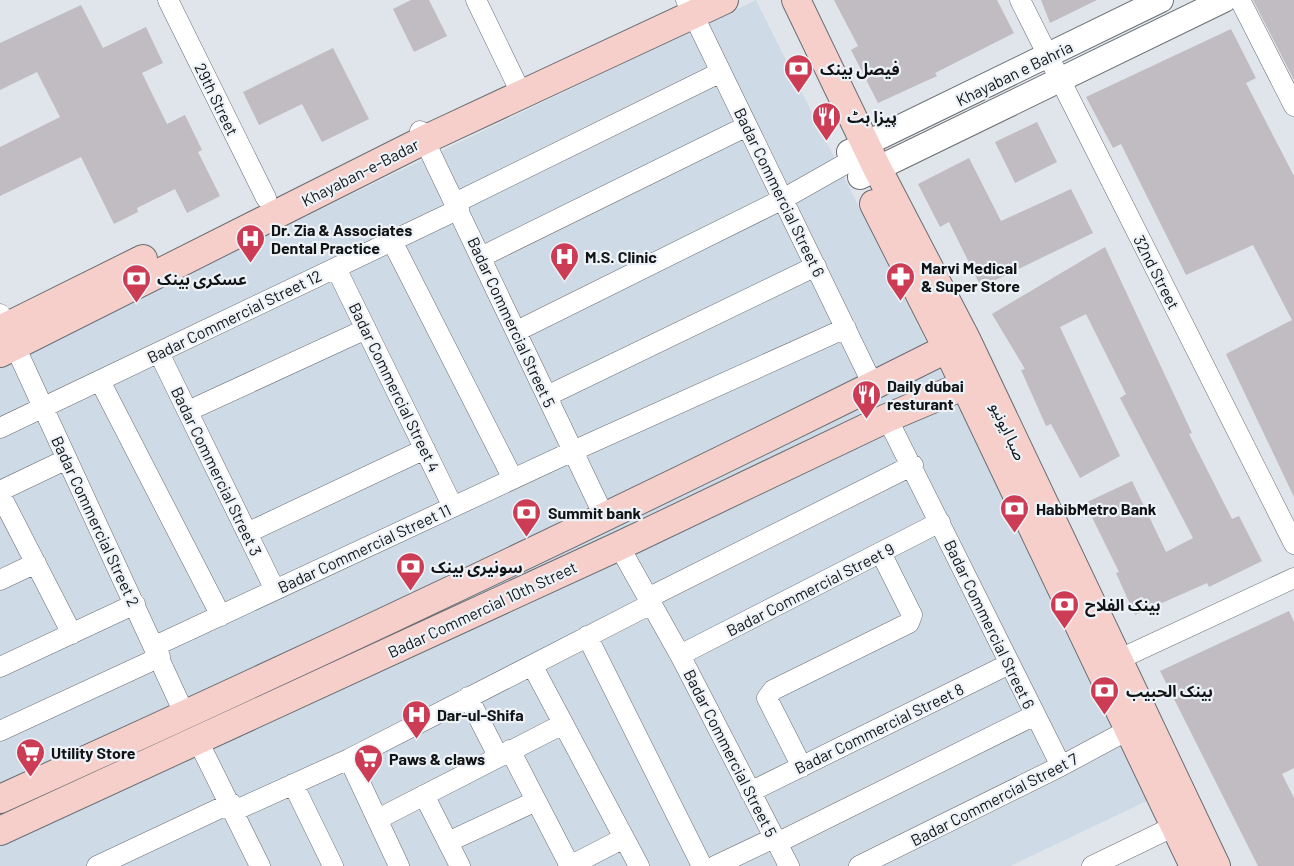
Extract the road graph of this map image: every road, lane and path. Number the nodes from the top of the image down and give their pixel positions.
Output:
1 (168, 0) edge
2 (476, 0) edge
3 (724, 0) edge
4 (775, 0) edge
5 (796, 0) edge
6 (1020, 0) edge
7 (1161, 0) edge
8 (1224, 0) edge
9 (1240, 0) edge
10 (687, 5) edge
11 (1047, 57) junction
12 (721, 72) junction
13 (1060, 81) junction
14 (518, 87) junction
15 (1294, 106) edge
16 (747, 126) junction
17 (422, 134) junction
18 (861, 160) junction
19 (266, 198) junction
20 (783, 199) junction
21 (457, 206) junction
22 (392, 241) junction
23 (481, 257) junction
24 (816, 266) junction
25 (336, 268) junction
26 (846, 328) junction
27 (366, 329) junction
28 (517, 332) junction
29 (4, 334) edge
30 (957, 343) junction
31 (159, 352) junction
32 (100, 381) junction
33 (974, 381) junction
34 (873, 385) junction
35 (547, 396) junction
36 (43, 408) junction
37 (188, 411) junction
38 (887, 418) junction
39 (0, 428) edge
40 (425, 449) junction
41 (573, 451) junction
42 (67, 459) junction
43 (912, 465) junction
44 (513, 479) junction
45 (0, 493) edge
46 (453, 507) junction
47 (604, 516) junction
48 (940, 522) junction
49 (248, 533) junction
50 (1294, 544) edge
51 (619, 546) junction
52 (881, 553) junction
53 (36, 563) junction
54 (1294, 578) edge
55 (0, 580) edge
56 (275, 590) junction
57 (649, 601) junction
58 (135, 604) junction
59 (220, 616) junction
60 (72, 634) junction
61 (587, 636) junction
62 (158, 652) junction
63 (680, 655) junction
64 (1009, 664) junction
65 (532, 665) junction
66 (1108, 665) junction
67 (0, 667) edge
68 (468, 697) junction
69 (186, 715) junction
70 (1035, 715) junction
71 (563, 724) junction
72 (1128, 730) junction
73 (0, 731) edge
74 (198, 741) junction
75 (504, 753) junction
76 (349, 759) junction
77 (1061, 766) junction
78 (802, 767) junction
79 (293, 784) junction
80 (750, 792) junction
81 (424, 795) junction
82 (0, 799) edge
83 (536, 801) junction
84 (232, 807) junction
85 (378, 819) junction
86 (1184, 822) junction
87 (0, 831) edge
88 (624, 838) junction
89 (776, 841) junction
90 (448, 842) junction
91 (255, 865) edge
92 (97, 866) edge
93 (333, 866) edge
94 (399, 866) edge
95 (460, 866) edge
96 (570, 866) edge
97 (639, 866) edge
98 (702, 866) edge
99 (716, 866) edge
100 (789, 866) edge
101 (859, 866) edge
102 (1092, 866) edge
103 (1194, 866) edge
104 (1216, 866) edge

1 - 19 street, 29th Street
2 - 14 street
3 - 10 main road, Khayaban-e-Badar
4 - 18 main road, صبا ایونیو
5 - 18 main road, صبا ایونیو
6 - 11 street, 32nd Street
7 - 11 street, Khayaban e Bahria
8 - 13 street
9 - 15 street
10 - 12 street, Badar Commercial Street 6
10 - 14 main road, Khayaban-e-Badar
11 - 13 street, 32nd Street
11 - 18 street, Khayaban e Bahria
12 - 16 street, Badar Commercial Street 6
12 - 21 street, Badar Commercial Street 12
13 - 18 street
13 - 50 street, 32nd Street
14 - 17 main road, Khayaban-e-Badar
16 - 20 street, Badar Commercial Street 6
16 - 23 street
17 - 19 main road, Khayaban-e-Badar
17 - 21 street, Badar Commercial Street 5
17 - 29 main road, Khayaban-e-Badar
18 - 20 street
18 - 30 main road, صبا ایونیو
19 - 29 main road, Khayaban-e-Badar
20 - 24 street, Badar Commercial Street 6
20 - 28 street
21 - 22 street, Badar Commercial Street 12
21 - 23 street, Badar Commercial Street 5
22 - 25 street, Badar Commercial Street 12
22 - 44 street
23 - 28 street, Badar Commercial Street 5
24 - 26 street, Badar Commercial Street 6
24 - 35 street
25 - 27 street, Badar Commercial Street 4
25 - 31 street, Badar Commercial Street 12
26 - 34 street, Badar Commercial Street 6
26 - 41 street, Badar Commercial Street 11
27 - 37 street
27 - 40 street, Badar Commercial Street 4
28 - 35 street, Badar Commercial Street 5
29 - 36 street, Badar Commercial Street 2
30 - 33 main road, صبا ایونیو
30 - 34 main road, Badar Commercial 10th Street
31 - 32 street, Badar Commercial Street 12
31 - 37 street, Badar Commercial Street 3
32 - 36 street, Badar Commercial Street 12
32 - 59 street
33 - 38 main road, Badar Commercial 10th Street
33 - 66 main road, صبا ایونیو
34 - 47 main road, Badar Commercial 10th Street
35 - 41 street, Badar Commercial Street 5
36 - 39 street, Badar Commercial Street 12
36 - 42 street, Badar Commercial Street 2
37 - 49 street, Badar Commercial Street 3
38 - 43 street, Badar Commercial Street 6
38 - 51 main road, Badar Commercial 10th Street
40 - 46 street, Badar Commercial Street 4
40 - 49 street
41 - 44 street, Badar Commercial Street 11
41 - 47 street, Badar Commercial Street 5
42 - 45 street
42 - 58 street, Badar Commercial Street 2
43 - 48 street, Badar Commercial Street 6
43 - 57 street
44 - 46 street, Badar Commercial Street 11
45 - 53 street
46 - 56 street, Badar Commercial Street 11
47 - 69 main road, Badar Commercial 10th Street
48 - 52 street, Badar Commercial Street 9
48 - 64 street, Badar Commercial Street 6
49 - 56 street, Badar Commercial Street 3
51 - 57 street, Badar Commercial Street 5
51 - 74 main road, Badar Commercial 10th Street
52 - 63 street, Badar Commercial Street 9
52 - 78 street
53 - 55 street
53 - 60 street
54 - 66 street
56 - 59 street, Badar Commercial Street 11
57 - 61 street
57 - 63 street, Badar Commercial Street 5
58 - 60 street
58 - 62 street, Badar Commercial Street 2
59 - 62 street, Badar Commercial Street 11
60 - 67 street
61 - 65 street
61 - 98 street
62 - 69 street, Badar Commercial Street 2
62 - 73 street, Badar Commercial Street 11
63 - 80 street, Badar Commercial Street 5
64 - 70 street, Badar Commercial Street 6
64 - 78 street, Badar Commercial Street 8
65 - 68 street
65 - 71 street
66 - 72 main road, صبا ایونیو
66 - 86 main road, صبا ایونیو
68 - 75 street
68 - 76 street
69 - 82 main road, Badar Commercial 10th Street
70 - 77 street, Badar Commercial Street 6
70 - 89 street
71 - 75 street
71 - 88 street
72 - 77 street, Badar Commercial Street 7
72 - 86 main road, صبا ایونیو
74 - 84 street
74 - 87 main road, Badar Commercial 10th Street
75 - 81 street
75 - 83 street
76 - 79 street
76 - 85 street
77 - 101 street, Badar Commercial Street 7
78 - 80 street, Badar Commercial Street 8
79 - 84 street
79 - 93 street
80 - 89 street, Badar Commercial Street 5
81 - 85 street
81 - 90 street
83 - 90 street
83 - 96 street
84 - 91 street
84 - 92 street
85 - 94 street
86 - 102 street
86 - 103 main road, صبا ایونیو
86 - 104 main road, صبا ایونیو
88 - 96 street
88 - 97 street
89 - 99 street
89 - 100 street, Badar Commercial Street 5
90 - 95 street

